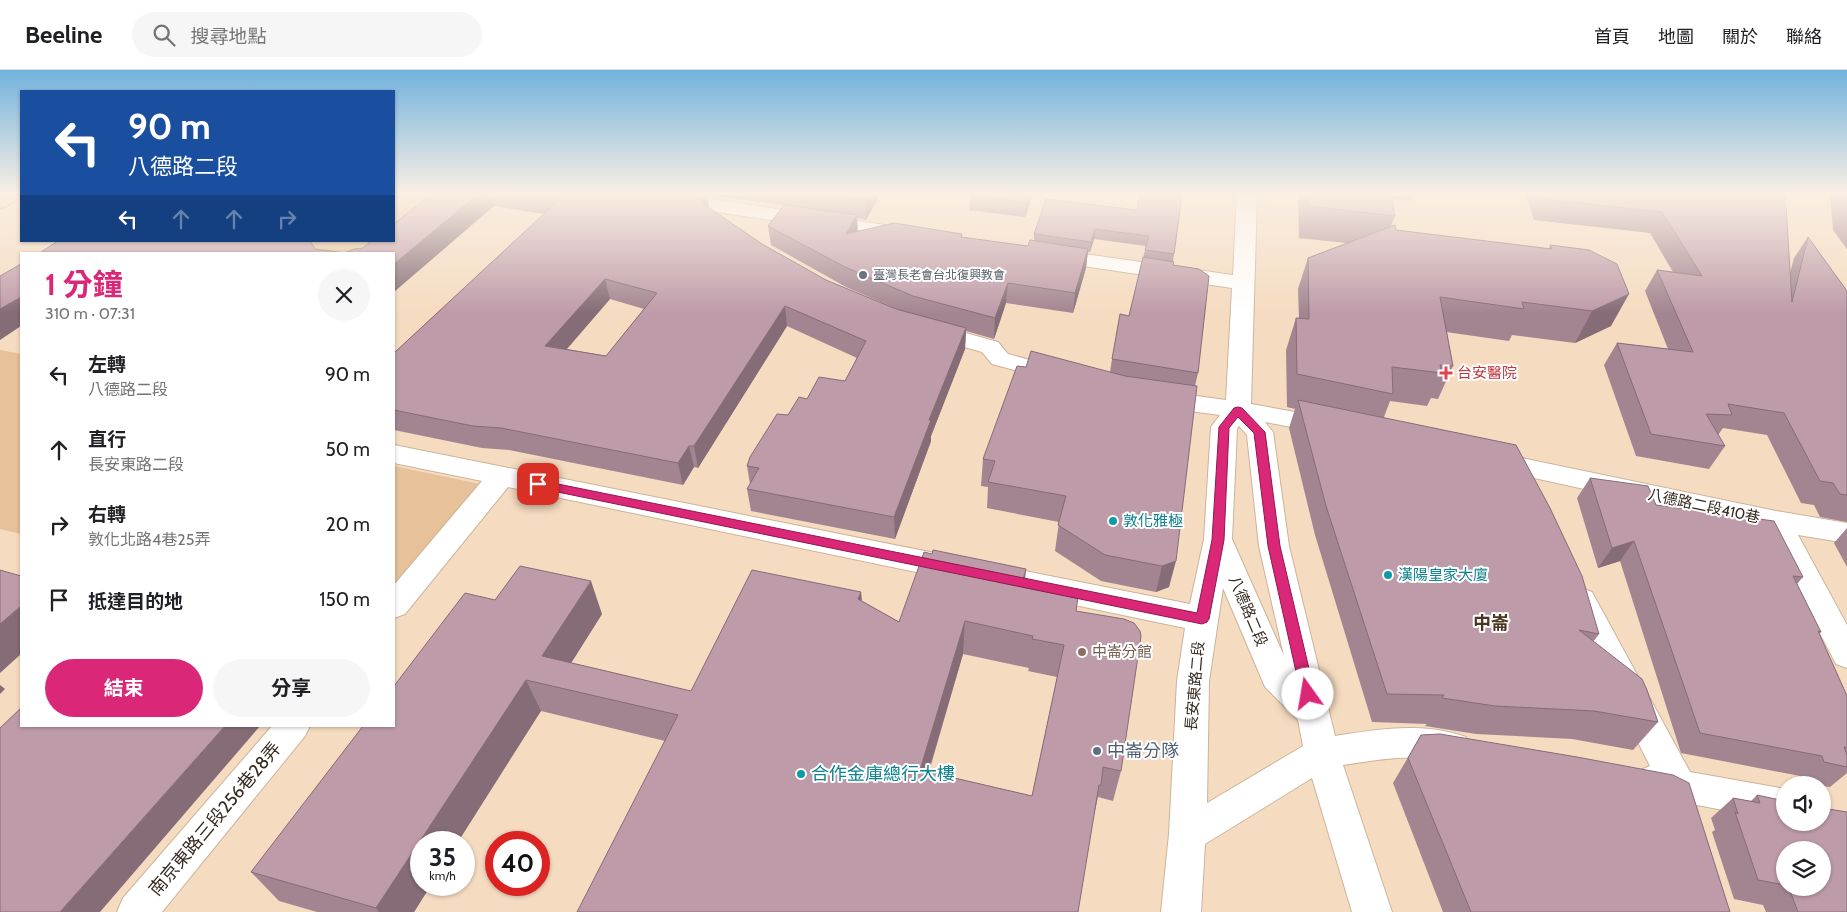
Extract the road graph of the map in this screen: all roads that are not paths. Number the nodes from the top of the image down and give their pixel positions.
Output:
1 (905, 234) edge
2 (1245, 234) edge
3 (924, 237) edge
4 (1027, 252) edge
5 (1243, 283) junction
6 (905, 323) edge
7 (1083, 382) edge
8 (1139, 395) edge
9 (1238, 411) junction
10 (1349, 430) edge
11 (395, 454) edge
12 (1474, 456) edge
13 (1512, 465) junction
14 (502, 476) junction
15 (1530, 500) edge
16 (1776, 521) junction
17 (1847, 533) edge
18 (1218, 540) junction
19 (1570, 578) edge
20 (395, 605) edge
21 (1202, 619) junction
22 (1847, 655) edge
23 (1312, 713) junction
24 (292, 727) edge
25 (1322, 753) junction
26 (1482, 753) edge
27 (1619, 776) edge
28 (1678, 786) junction
29 (1776, 804) edge
30 (1692, 831) edge
31 (1188, 834) junction
32 (137, 912) edge
33 (1181, 912) edge
34 (1372, 912) edge

1 - 3 street
2 - 5 street
4 - 5 street
5 - 9 street
6 - 7 street
8 - 9 street
9 - 10 street
9 - 18 street, 八德路二段
9 - 23 street
11 - 14 street
12 - 13 street, 八德路二段410巷
13 - 15 street
13 - 16 street, 八德路二段410巷
14 - 20 street
14 - 21 street
16 - 17 street, 八德路二段410巷
16 - 22 street
18 - 21 street, 長安東路二段
18 - 23 street, 八德路二段
19 - 28 street
21 - 31 street, 長安東路二段
23 - 25 street
24 - 32 street, 南京東路三段256巷28弄
25 - 26 street
25 - 31 street
25 - 34 street
27 - 28 street
28 - 29 street
28 - 30 street
31 - 33 street, 長安東路二段

